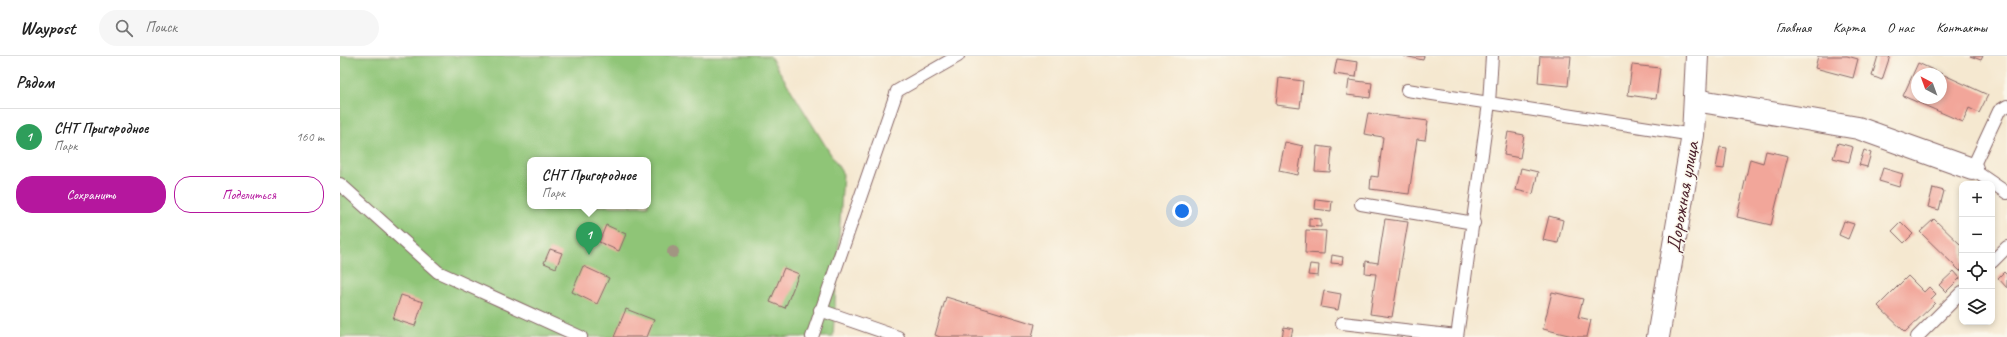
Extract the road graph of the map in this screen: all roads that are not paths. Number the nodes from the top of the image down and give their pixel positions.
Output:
1 (958, 56) edge
2 (1492, 56) edge
3 (1697, 56) edge
4 (1407, 90) dead end
5 (1695, 100) junction
6 (1489, 103) junction
7 (2007, 106) edge
8 (1693, 135) junction
9 (1972, 169) junction
10 (340, 184) edge
11 (2007, 193) edge
12 (1361, 204) dead end
13 (1474, 223) junction
14 (2007, 247) edge
15 (1995, 259) edge
16 (1959, 295) edge
17 (820, 310) junction
18 (1342, 323) dead end
19 (1457, 336) edge
20 (581, 337) edge
21 (812, 337) edge
22 (898, 337) edge
23 (1658, 337) edge
24 (1917, 337) edge

1 - 17 lane
2 - 6 lane
3 - 5 street, Дорожная улица
4 - 6 lane
5 - 8 street, Дорожная улица
5 - 9 street
6 - 8 lane
6 - 13 lane
7 - 9 lane
8 - 23 street, Дорожная улица
9 - 11 lane
10 - 20 lane
12 - 13 lane
13 - 19 lane
14 - 15 lane
16 - 24 lane
17 - 21 lane
17 - 22 lane
18 - 19 lane

